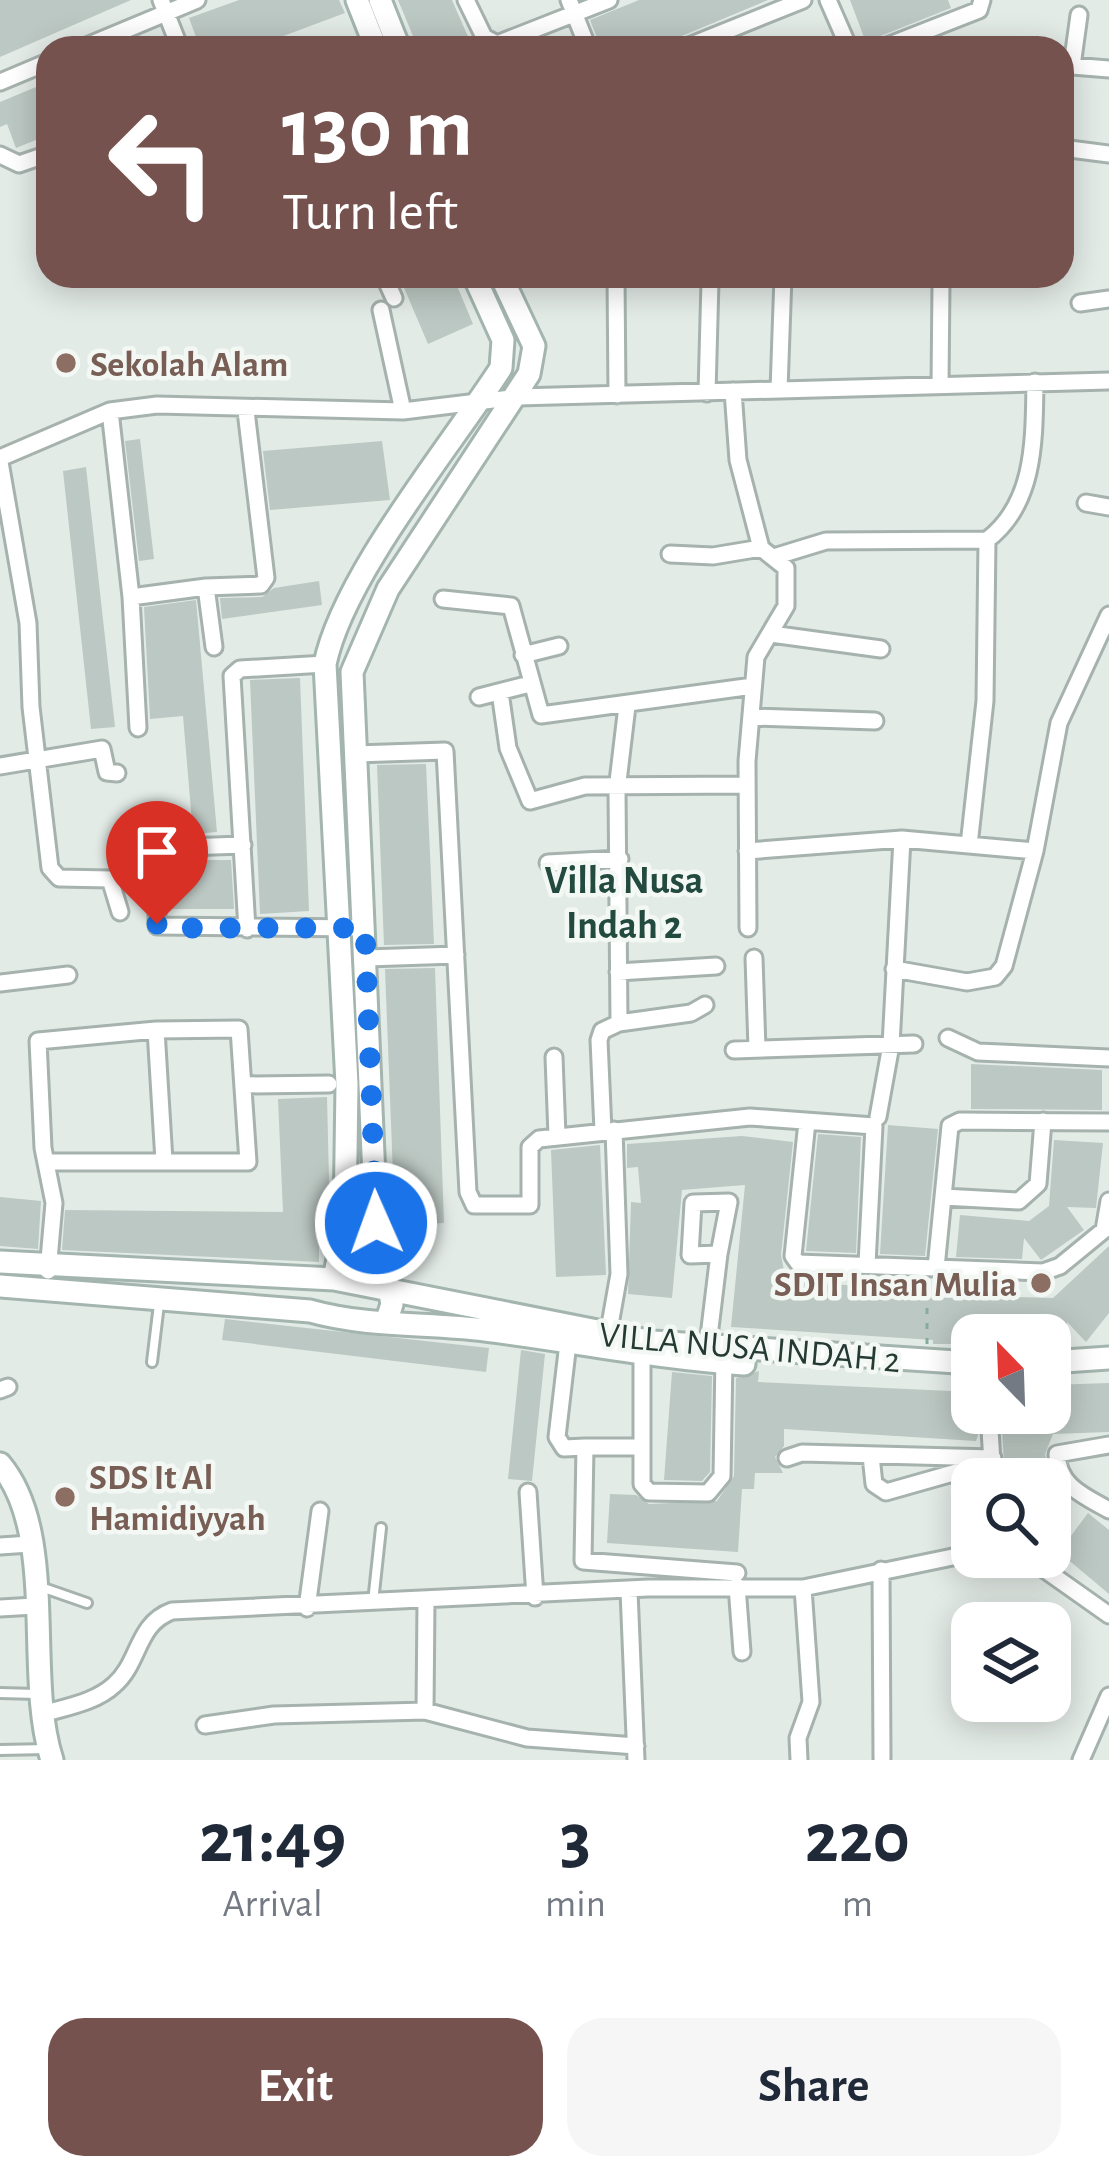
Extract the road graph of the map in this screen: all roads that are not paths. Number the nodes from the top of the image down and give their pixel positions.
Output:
1 (197, 0) edge
2 (357, 0) edge
3 (380, 0) edge
4 (466, 0) edge
5 (609, 0) edge
6 (803, 0) edge
7 (828, 0) edge
8 (982, 0) edge
9 (164, 6) edge
10 (572, 6) edge
11 (1079, 15) dead end
12 (105, 36) edge
13 (175, 36) edge
14 (371, 36) edge
15 (395, 36) edge
16 (484, 36) edge
17 (513, 36) edge
18 (583, 36) edge
19 (714, 36) edge
20 (844, 36) edge
21 (913, 36) edge
22 (1074, 51) edge
23 (1074, 66) edge
24 (36, 67) edge
25 (1109, 69) edge
26 (0, 82) edge
27 (1074, 150) edge
28 (1109, 154) edge
29 (0, 155) edge
30 (36, 158) edge
31 (385, 288) edge
32 (479, 288) edge
33 (507, 288) edge
34 (616, 288) edge
35 (710, 288) edge
36 (783, 288) edge
37 (941, 288) edge
38 (1109, 299) edge
39 (1080, 303) dead end
40 (1109, 381) edge
41 (1035, 382) junction
42 (940, 386) junction
43 (779, 390) junction
44 (734, 392) junction
45 (706, 393) junction
46 (617, 395) junction
47 (518, 397) junction
48 (478, 403) junction
49 (110, 411) junction
50 (246, 411) junction
51 (403, 411) junction
52 (0, 460) edge
53 (1087, 502) dead end
54 (1109, 506) edge
55 (987, 540) junction
56 (769, 552) junction
57 (670, 554) dead end
58 (206, 587) junction
59 (131, 597) junction
60 (443, 599) dead end
61 (1109, 615) edge
62 (771, 634) junction
63 (559, 646) dead end
64 (214, 647) dead end
65 (881, 650) dead end
66 (524, 655) junction
67 (325, 664) junction
68 (530, 685) junction
69 (753, 686) junction
70 (500, 692) junction
71 (478, 697) dead end
72 (627, 706) junction
73 (751, 717) junction
74 (874, 721) dead end
75 (138, 728) dead end
76 (356, 754) junction
77 (35, 758) junction
78 (0, 766) edge
79 (117, 773) dead end
80 (746, 785) junction
81 (616, 790) junction
82 (902, 839) junction
83 (243, 845) junction
84 (969, 845) junction
85 (747, 851) junction
86 (1035, 851) junction
87 (620, 859) junction
88 (548, 862) dead end
89 (120, 912) dead end
90 (341, 928) junction
91 (365, 928) junction
92 (748, 928) dead end
93 (247, 929) junction
94 (456, 955) junction
95 (367, 958) junction
96 (754, 958) dead end
97 (716, 966) dead end
98 (894, 969) junction
99 (618, 972) junction
100 (68, 976) dead end
101 (0, 983) edge
102 (705, 1005) dead end
103 (619, 1023) junction
104 (156, 1030) junction
105 (948, 1038) dead end
106 (914, 1044) dead end
107 (892, 1045) junction
108 (757, 1049) junction
109 (734, 1050) dead end
110 (554, 1057) dead end
111 (1109, 1058) edge
112 (245, 1084) junction
113 (329, 1084) dead end
114 (876, 1121) junction
115 (1043, 1121) junction
116 (807, 1122) junction
117 (1109, 1122) edge
118 (609, 1131) junction
119 (557, 1136) junction
120 (164, 1161) junction
121 (49, 1162) junction
122 (943, 1197) junction
123 (1109, 1202) edge
124 (719, 1254) dead end
125 (5, 1263) edge
126 (867, 1264) junction
127 (932, 1268) junction
128 (48, 1277) junction
129 (327, 1280) junction
130 (4, 1287) edge
131 (388, 1288) junction
132 (160, 1296) junction
133 (310, 1311) junction
134 (386, 1323) junction
135 (608, 1336) junction
136 (568, 1343) junction
137 (715, 1355) junction
138 (642, 1357) junction
139 (1109, 1358) edge
140 (951, 1359) edge
141 (1071, 1361) edge
142 (152, 1362) dead end
143 (1109, 1372) edge
144 (1071, 1373) edge
145 (951, 1374) edge
146 (1109, 1445) edge
147 (585, 1447) junction
148 (638, 1447) junction
149 (871, 1456) junction
150 (787, 1458) dead end
151 (953, 1458) edge
152 (2, 1469) edge
153 (951, 1472) edge
154 (528, 1492) dead end
155 (1109, 1510) edge
156 (320, 1511) dead end
157 (381, 1528) dead end
158 (30, 1544) junction
159 (0, 1546) edge
160 (951, 1557) edge
161 (881, 1570) junction
162 (1057, 1578) edge
163 (737, 1579) junction
164 (803, 1588) junction
165 (629, 1591) junction
166 (35, 1596) junction
167 (535, 1597) junction
168 (426, 1601) junction
169 (87, 1603) dead end
170 (373, 1603) junction
171 (0, 1608) edge
172 (307, 1608) junction
173 (1109, 1615) edge
174 (742, 1652) dead end
175 (0, 1693) edge
176 (1109, 1696) edge
177 (40, 1704) junction
178 (425, 1711) junction
179 (205, 1725) dead end
180 (0, 1750) edge
181 (636, 1753) edge
182 (50, 1755) edge
183 (882, 1758) edge
184 (799, 1760) edge
185 (1082, 1760) edge

1 - 9 street
2 - 14 main road
3 - 15 main road
4 - 16 street
5 - 10 street
6 - 19 street
7 - 20 street
8 - 21 street
9 - 12 street
9 - 13 street
10 - 17 street
10 - 18 street
11 - 22 street
23 - 25 street
24 - 26 street
27 - 28 street
29 - 30 street
31 - 51 street
32 - 48 main road
33 - 47 main road
34 - 46 street
35 - 45 street
36 - 43 street
37 - 42 street
38 - 39 street
40 - 41 street
41 - 42 street
41 - 55 street
42 - 43 street
43 - 44 street
44 - 45 street
44 - 56 street
45 - 46 street
46 - 47 street
47 - 48 street
47 - 76 main road
48 - 51 street
48 - 67 main road
49 - 50 street
49 - 52 street
49 - 59 street
50 - 51 street
50 - 58 street
52 - 77 street
53 - 54 street
55 - 56 street
55 - 84 street
56 - 57 street
56 - 62 street
58 - 59 street
58 - 64 street
59 - 75 street
60 - 66 street
61 - 86 street
62 - 65 street
62 - 69 street
63 - 66 street
66 - 68 street
67 - 83 street
67 - 90 main road
68 - 70 street
68 - 72 street
69 - 72 street
69 - 73 street
70 - 71 street
70 - 81 street
72 - 81 street
73 - 74 street
73 - 80 street
76 - 91 main road
76 - 94 street
77 - 78 street
77 - 79 street
77 - 89 street
80 - 81 street
80 - 85 street
81 - 87 street
82 - 84 street
82 - 85 street
82 - 98 street
83 - 93 street
83 - 93 street
84 - 86 street
85 - 92 street
86 - 98 street
87 - 88 street
87 - 99 street
90 - 91 street
90 - 93 street
90 - 129 main road
91 - 95 main road
94 - 95 street
94 - 119 street
95 - 131 main road
96 - 108 street
97 - 99 street
98 - 107 street
99 - 103 street
100 - 101 street
102 - 103 street
103 - 118 street
104 - 112 street
104 - 120 street
104 - 121 street
105 - 111 street
106 - 107 street
107 - 108 street
107 - 114 street
108 - 109 street
110 - 119 street
112 - 113 street
112 - 120 street
114 - 116 street
114 - 126 street
115 - 117 street
115 - 122 street
115 - 122 street
116 - 118 street
116 - 126 street
118 - 119 street
118 - 135 street
120 - 121 street
121 - 128 street
122 - 127 street
123 - 127 street
124 - 137 street
125 - 128 main road, VILLA NUSA INDAH 2
125 - 130 main road
126 - 127 street
128 - 129 main road, VILLA NUSA INDAH 2
128 - 130 main road, VILLA NUSA INDAH 2
128 - 132 main road, VILLA NUSA INDAH 2
129 - 131 main road, VILLA NUSA INDAH 2
129 - 133 main road
131 - 134 main road
131 - 135 main road, VILLA NUSA INDAH 2
132 - 133 main road, VILLA NUSA INDAH 2
132 - 142 lane
133 - 134 main road, VILLA NUSA INDAH 2
134 - 136 main road, VILLA NUSA INDAH 2
135 - 137 main road, VILLA NUSA INDAH 2
136 - 138 main road, VILLA NUSA INDAH 2
136 - 147 street
137 - 138 main road, VILLA NUSA INDAH 2
137 - 140 main road, VILLA NUSA INDAH 2
137 - 145 main road, VILLA NUSA INDAH 2
137 - 148 street
138 - 148 street
139 - 141 main road
143 - 144 main road
146 - 155 street
147 - 148 street
147 - 163 street
149 - 150 street
149 - 151 street
149 - 153 street
152 - 158 main road
154 - 167 street
156 - 172 street
157 - 170 lane
158 - 159 street
158 - 166 main road
160 - 161 street
161 - 164 street
161 - 183 street
162 - 173 street
163 - 164 street
163 - 165 street
163 - 174 street
164 - 184 street
165 - 167 street
165 - 181 street
166 - 169 lane
166 - 171 street
166 - 177 main road
167 - 168 street
168 - 170 street
168 - 178 street
170 - 172 street
172 - 177 street
175 - 177 lane
176 - 185 street
177 - 182 main road
178 - 179 street
178 - 181 street
180 - 182 lane

